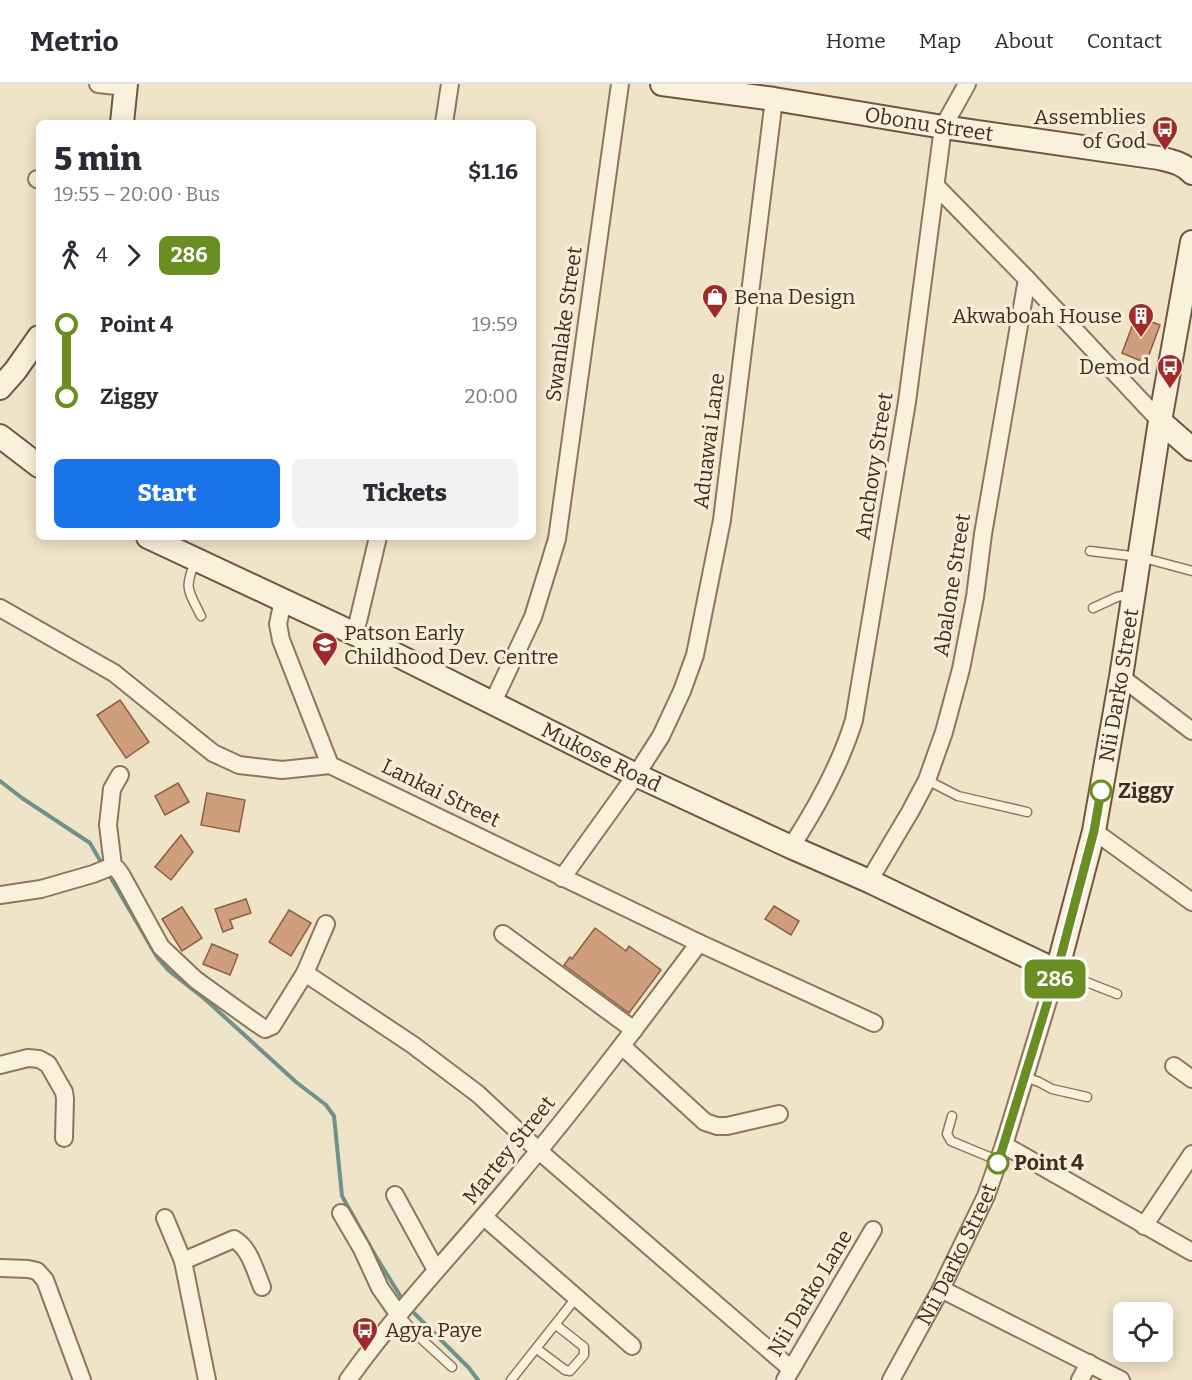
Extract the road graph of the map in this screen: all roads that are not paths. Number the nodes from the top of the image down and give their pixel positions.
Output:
1 (98, 84) edge
2 (450, 84) edge
3 (620, 84) edge
4 (662, 84) edge
5 (968, 84) edge
6 (126, 86) edge
7 (746, 90) edge
8 (774, 99) junction
9 (122, 120) edge
10 (444, 120) edge
11 (944, 127) junction
12 (1192, 173) edge
13 (936, 186) junction
14 (1192, 242) edge
15 (1027, 279) junction
16 (1186, 300) edge
17 (36, 341) edge
18 (0, 388) edge
19 (1160, 421) junction
20 (0, 436) edge
21 (1192, 449) edge
22 (36, 464) edge
23 (155, 540) edge
24 (377, 540) edge
25 (1090, 551) dead end
26 (1140, 557) junction
27 (197, 559) junction
28 (1192, 571) edge
29 (1133, 594) junction
30 (283, 600) junction
31 (0, 608) edge
32 (1093, 608) dead end
33 (201, 616) dead end
34 (355, 634) junction
35 (1121, 677) junction
36 (492, 702) junction
37 (1192, 731) edge
38 (330, 765) junction
39 (636, 775) junction
40 (120, 776) dead end
41 (927, 780) junction
42 (1027, 812) dead end
43 (1094, 831) junction
44 (791, 847) junction
45 (111, 866) junction
46 (562, 878) junction
47 (869, 880) junction
48 (0, 895) edge
49 (1192, 902) edge
50 (326, 924) dead end
51 (503, 934) dead end
52 (699, 943) junction
53 (1057, 971) junction
54 (305, 973) junction
55 (1117, 994) dead end
56 (874, 1023) dead end
57 (634, 1030) junction
58 (622, 1046) junction
59 (0, 1065) edge
60 (1174, 1066) dead end
61 (1025, 1077) junction
62 (1192, 1079) edge
63 (1087, 1097) dead end
64 (779, 1114) dead end
65 (952, 1116) dead end
66 (64, 1138) dead end
67 (539, 1151) junction
68 (1001, 1153) junction
69 (1192, 1154) edge
70 (395, 1196) dead end
71 (341, 1213) dead end
72 (484, 1217) junction
73 (165, 1218) dead end
74 (1144, 1226) junction
75 (873, 1230) dead end
76 (1192, 1252) edge
77 (183, 1262) junction
78 (0, 1268) edge
79 (436, 1270) junction
80 (262, 1287) dead end
81 (941, 1289) junction
82 (576, 1298) junction
83 (399, 1315) junction
84 (555, 1325) junction
85 (632, 1346) dead end
86 (537, 1349) junction
87 (1089, 1363) junction
88 (452, 1367) dead end
89 (788, 1374) edge
90 (82, 1380) edge
91 (207, 1380) edge
92 (348, 1380) edge
93 (511, 1380) edge
94 (891, 1380) edge
95 (1080, 1380) edge
96 (1121, 1380) edge

1 - 6 street
2 - 10 street
3 - 36 street, Swanlake Street
4 - 7 street, Obonu Street
5 - 11 street, Anchovy Street
6 - 9 street
7 - 8 street, Obonu Street
8 - 11 street, Obonu Street
8 - 39 street, Aduawai Lane
11 - 12 street, Obonu Street
11 - 13 street, Anchovy Street
13 - 15 street
13 - 44 street, Anchovy Street
14 - 16 street, Nii Darko Street
15 - 19 street
15 - 41 street, Abalone Street
16 - 19 street, Nii Darko Street
17 - 18 street
19 - 21 street
19 - 26 street, Nii Darko Street
20 - 22 street
23 - 27 street, Mukose Road
24 - 34 street
25 - 26 lane
26 - 28 lane
26 - 29 street, Nii Darko Street
27 - 30 street, Mukose Road
27 - 33 lane
29 - 32 lane
29 - 35 street, Nii Darko Street
30 - 34 street, Mukose Road
30 - 38 street
31 - 38 street
34 - 36 street, Mukose Road
35 - 37 street
35 - 43 street, Nii Darko Street
36 - 39 street, Mukose Road
38 - 46 street, Lankai Street
39 - 44 street, Mukose Road
39 - 46 street, Aduawai Lane
40 - 45 street
41 - 42 lane
41 - 47 street, Abalone Street
43 - 49 street
43 - 53 street, Nii Darko Street
44 - 47 street, Mukose Road
45 - 48 street
45 - 54 street
46 - 52 street, Lankai Street
47 - 53 street, Mukose Road
50 - 54 street
51 - 57 street
52 - 56 street, Lankai Street
52 - 57 street, Martey Street
53 - 55 lane
53 - 61 street, Nii Darko Street
54 - 67 street
57 - 58 street, Martey Street
58 - 64 street
58 - 67 street, Martey Street
59 - 66 street
60 - 62 street
61 - 63 lane
61 - 68 street, Nii Darko Street
65 - 68 lane
67 - 72 street, Martey Street
67 - 89 street
68 - 74 street
68 - 81 street, Nii Darko Street
69 - 74 street
70 - 79 street
71 - 83 street
72 - 79 street, Martey Street
72 - 82 street
73 - 77 street
74 - 76 street
75 - 89 street, Nii Darko Lane
77 - 80 street
77 - 91 street
78 - 90 street
79 - 83 street, Martey Street
81 - 87 street
81 - 94 street, Nii Darko Street
82 - 84 lane
82 - 85 street
83 - 88 lane
83 - 92 street, Martey Street
84 - 86 lane
84 - 86 lane
86 - 93 lane
87 - 95 street
87 - 96 street

